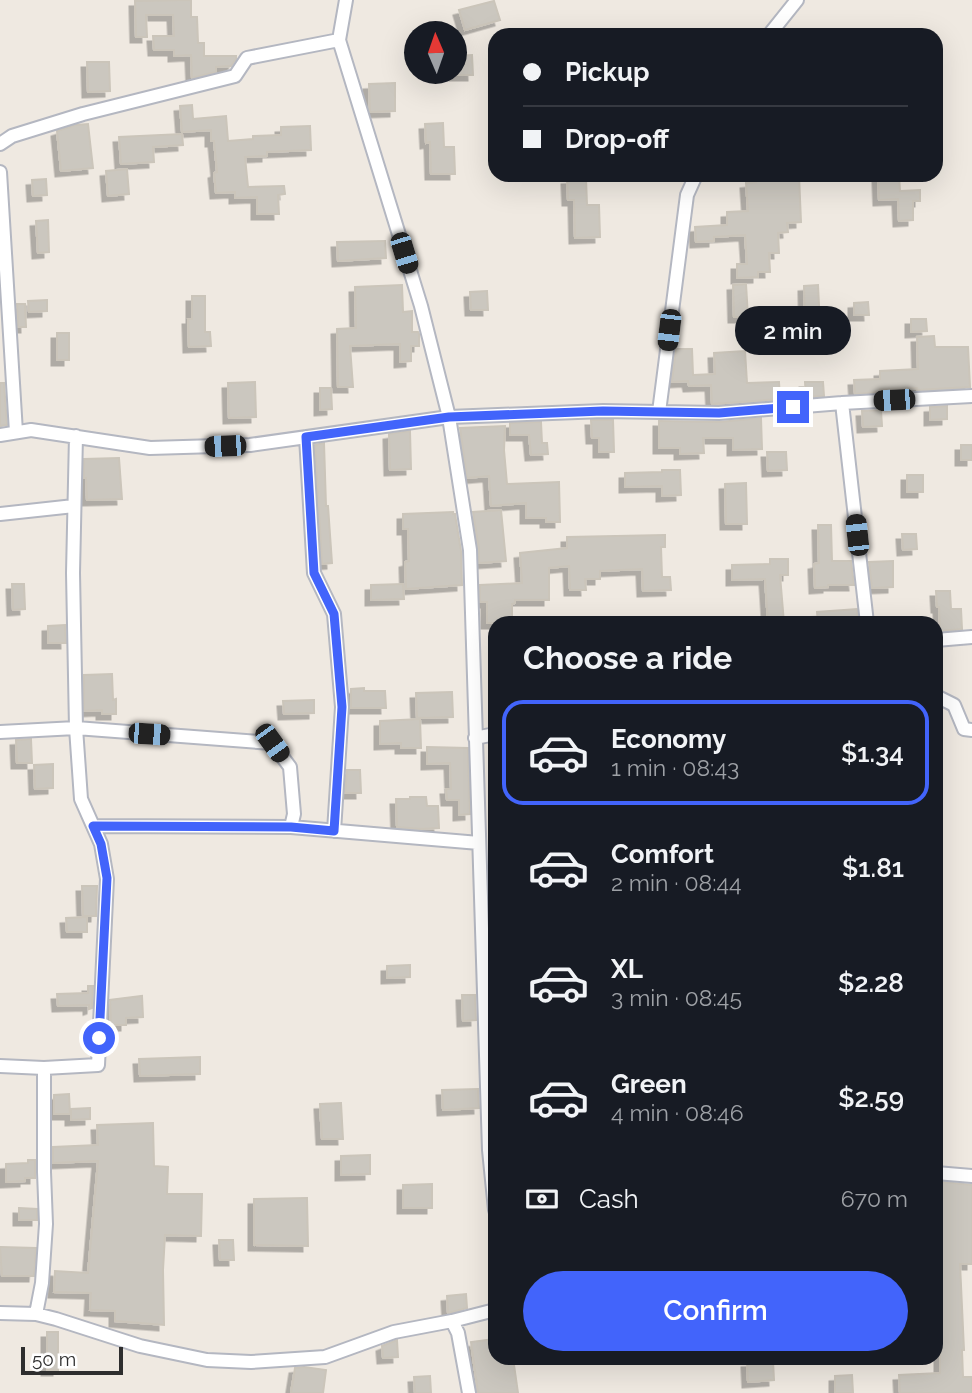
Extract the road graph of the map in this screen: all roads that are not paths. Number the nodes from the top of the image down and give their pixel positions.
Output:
1 (346, 0) edge
2 (797, 0) edge
3 (775, 28) edge
4 (339, 40) junction
5 (0, 144) edge
6 (0, 172) edge
7 (693, 182) edge
8 (972, 397) edge
9 (842, 403) junction
10 (659, 412) junction
11 (449, 417) junction
12 (16, 432) junction
13 (0, 435) edge
14 (76, 436) junction
15 (306, 437) junction
16 (74, 506) junction
17 (0, 514) edge
18 (866, 616) edge
19 (972, 637) edge
20 (943, 639) edge
21 (943, 700) edge
22 (76, 728) junction
23 (972, 730) edge
24 (0, 732) edge
25 (488, 735) edge
26 (475, 738) junction
27 (93, 826) junction
28 (291, 827) junction
29 (334, 831) junction
30 (479, 843) junction
31 (0, 1066) edge
32 (44, 1068) junction
33 (488, 1119) edge
34 (943, 1174) edge
35 (972, 1176) edge
36 (488, 1312) edge
37 (0, 1313) edge
38 (36, 1314) junction
39 (452, 1321) junction
40 (469, 1393) edge

1 - 4 street
2 - 3 street
4 - 5 street
4 - 11 street
6 - 12 street
7 - 10 street
8 - 9 street
9 - 10 street
9 - 18 street
10 - 11 street
11 - 15 street
11 - 26 street
12 - 13 street
12 - 14 street
14 - 15 street
14 - 16 street
15 - 29 street
16 - 17 street
16 - 22 street
19 - 20 street
21 - 23 street
22 - 24 street
22 - 27 street
22 - 28 street
25 - 26 street
26 - 30 street
27 - 28 street
27 - 32 street
28 - 29 street
29 - 30 street
30 - 33 street
31 - 32 street
32 - 38 street
34 - 35 street
36 - 39 street
37 - 38 street
38 - 39 street
39 - 40 street

